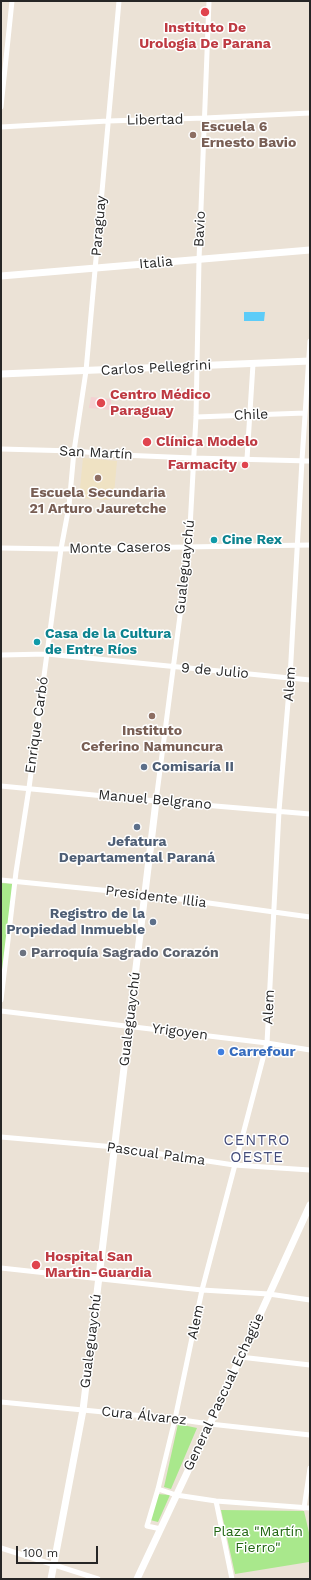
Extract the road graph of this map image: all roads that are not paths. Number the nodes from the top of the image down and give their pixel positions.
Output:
1 (12, 1) edge
2 (119, 1) edge
3 (209, 1) edge
4 (1, 107) edge
5 (310, 113) edge
6 (205, 118) junction
7 (108, 121) junction
8 (1, 127) edge
9 (310, 250) edge
10 (199, 260) junction
11 (95, 269) junction
12 (1, 276) edge
13 (310, 341) edge
14 (309, 361) edge
15 (252, 364) junction
16 (198, 366) junction
17 (86, 371) junction
18 (1, 374) edge
19 (305, 413) junction
20 (250, 415) junction
21 (196, 417) junction
22 (1, 449) edge
23 (74, 451) junction
24 (193, 458) junction
25 (247, 459) junction
26 (302, 460) junction
27 (310, 461) edge
28 (298, 544) junction
29 (310, 545) edge
30 (189, 546) junction
31 (1, 548) edge
32 (61, 549) junction
33 (47, 654) junction
34 (1, 655) edge
35 (174, 667) junction
36 (290, 678) junction
37 (310, 680) edge
38 (1, 786) edge
39 (29, 788) junction
40 (156, 801) junction
41 (280, 811) junction
42 (310, 814) edge
43 (1, 880) edge
44 (15, 881) junction
45 (144, 895) junction
46 (274, 912) junction
47 (310, 917) edge
48 (1, 1000) edge
49 (1, 1011) edge
50 (130, 1026) junction
51 (267, 1043) junction
52 (310, 1050) edge
53 (1, 1137) edge
54 (115, 1147) junction
55 (234, 1164) junction
56 (310, 1170) edge
57 (310, 1205) edge
58 (1, 1268) edge
59 (98, 1279) junction
60 (202, 1290) junction
61 (270, 1294) junction
62 (310, 1300) edge
63 (240, 1358) junction
64 (310, 1365) edge
65 (1, 1402) edge
66 (83, 1410) junction
67 (175, 1419) junction
68 (210, 1424) junction
69 (310, 1435) edge
70 (310, 1468) edge
71 (158, 1489) junction
72 (176, 1495) junction
73 (216, 1500) junction
74 (308, 1509) edge
75 (161, 1529) junction
76 (1, 1548) edge
77 (54, 1565) junction
78 (51, 1579) edge
79 (98, 1579) edge
80 (137, 1579) edge
81 (232, 1579) edge

1 - 4 street
2 - 7 street, Paraguay
3 - 6 street, Bavio
5 - 6 street, Libertad
6 - 7 street, Libertad
6 - 10 street, Bavio
7 - 8 street, Libertad
7 - 11 street, Paraguay
9 - 10 street, Italia
10 - 11 street, Italia
10 - 16 street, Bavio
11 - 12 street, Italia
11 - 17 street, Paraguay
13 - 14 street, Alem
14 - 15 street, Carlos Pellegrini
14 - 19 street, Alem
15 - 16 street, Carlos Pellegrini
15 - 20 street
16 - 17 street, Carlos Pellegrini
16 - 21 street, Bavio
17 - 18 street, Carlos Pellegrini
17 - 23 street, Paraguay
19 - 20 street, Chile
19 - 26 street, Alem
20 - 21 street, Chile
20 - 25 street
21 - 24 street, Bavio
22 - 23 street, San Martín
23 - 24 street, San Martín
23 - 32 street, Enrique Carbó
24 - 25 street, San Martín
24 - 30 street, Gualeguaychú
25 - 26 street, San Martín
26 - 27 street, San Martín
26 - 28 street, Alem
28 - 29 street, Monte Caseros
28 - 30 street, Monte Caseros
28 - 36 street, Alem
30 - 32 street, Monte Caseros
30 - 35 street, Gualeguaychú
31 - 32 street, Monte Caseros
32 - 33 street, Enrique Carbó
33 - 34 street, 9 de Julio
33 - 35 street, 9 de Julio
33 - 39 street, Enrique Carbó
35 - 36 street, 9 de Julio
35 - 40 street, Gualeguaychú
36 - 37 street, 9 de Julio
36 - 41 street, Alem
38 - 39 street, Manuel Belgrano
39 - 40 street, Manuel Belgrano
39 - 44 street, Enrique Carbó
40 - 41 street, Manuel Belgrano
40 - 45 street, Gualeguaychú
41 - 42 street, Manuel Belgrano
41 - 46 street, Alem
43 - 44 street, Presidente Illia
44 - 45 street, Presidente Illia
44 - 48 street, Enrique Carbó
45 - 46 street, Presidente Illia
45 - 50 street, Gualeguaychú
46 - 47 street, Presidente Illia
46 - 51 street, Alem
49 - 50 street, Yrigoyen
50 - 51 street, Yrigoyen
50 - 54 street, Gualeguaychú
51 - 52 street, Yrigoyen
51 - 55 street, Alem
53 - 54 street, Pascual Palma
54 - 55 street, Pascual Palma
54 - 59 street, Gualeguaychú
55 - 56 street, Pascual Palma
55 - 60 street, Alem
57 - 61 street, General Pascual Echagüe
58 - 59 street
59 - 60 street
59 - 66 street, Gualeguaychú
60 - 61 street
60 - 67 street, Alem
61 - 62 street
61 - 63 street, General Pascual Echagüe
63 - 64 street
63 - 68 street, General Pascual Echagüe
65 - 66 street, Cura Álvarez
66 - 67 street, Cura Álvarez
66 - 77 street, Gualeguaychú
67 - 68 street, Cura Álvarez
67 - 71 street, Alem
68 - 69 street, Cura Álvarez
68 - 72 street, General Pascual Echagüe
70 - 74 street
71 - 72 street
71 - 75 street, Alem
72 - 73 street
72 - 75 street, General Pascual Echagüe
73 - 74 street
73 - 81 street
75 - 80 street, General Pascual Echagüe
76 - 77 street
77 - 78 street, Gualeguaychú
77 - 79 street

